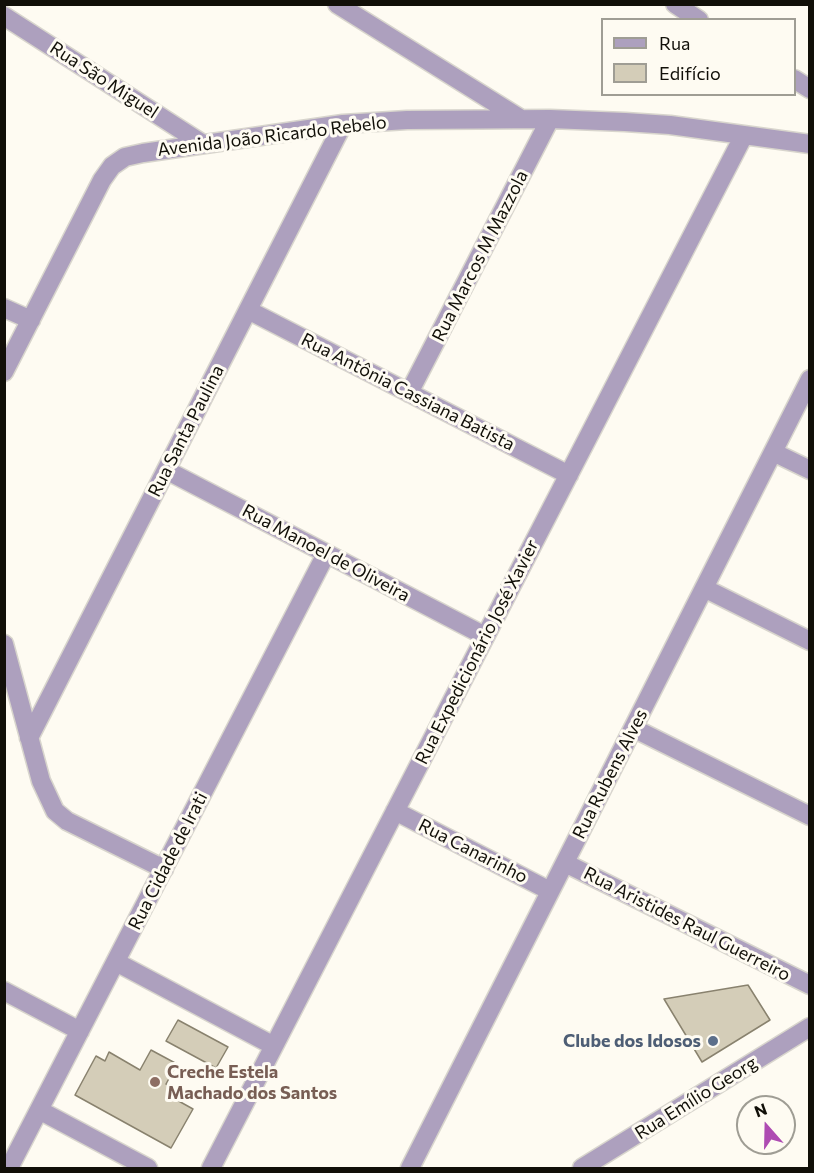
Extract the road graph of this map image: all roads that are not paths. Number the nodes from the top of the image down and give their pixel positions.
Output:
1 (337, 4) edge
2 (675, 4) edge
3 (696, 18) edge
4 (6, 20) edge
5 (796, 80) edge
6 (810, 89) edge
7 (521, 119) junction
8 (550, 119) junction
9 (343, 124) junction
10 (744, 135) junction
11 (203, 144) junction
12 (810, 144) edge
13 (4, 308) edge
14 (248, 309) junction
15 (31, 320) junction
16 (4, 372) edge
17 (810, 380) edge
18 (409, 393) junction
19 (773, 452) junction
20 (166, 470) junction
21 (810, 470) edge
22 (568, 475) junction
23 (326, 554) junction
24 (704, 588) junction
25 (485, 636) junction
26 (810, 641) edge
27 (4, 644) edge
28 (633, 728) junction
29 (29, 738) junction
30 (395, 811) junction
31 (810, 816) edge
32 (565, 863) junction
33 (164, 869) junction
34 (550, 891) junction
35 (116, 962) junction
36 (810, 985) edge
37 (4, 991) edge
38 (810, 1027) edge
39 (80, 1030) junction
40 (274, 1046) junction
41 (39, 1110) junction
42 (9, 1168) edge
43 (148, 1168) edge
44 (211, 1168) edge
45 (410, 1168) edge
46 (582, 1168) edge

1 - 7 street
2 - 3 street
4 - 11 street, Rua São Miguel
5 - 6 street
7 - 8 street, Avenida João Ricardo Rebelo
7 - 9 street, Avenida João Ricardo Rebelo
8 - 10 street, Avenida João Ricardo Rebelo
8 - 18 street, Rua Marcos M Mazzola
9 - 11 street, Avenida João Ricardo Rebelo
9 - 14 street, Rua Santa Paulina
10 - 12 street, Avenida João Ricardo Rebelo
10 - 22 street, Rua Expedicionário José Xavier
11 - 15 street, Avenida João Ricardo Rebelo
13 - 15 street
14 - 18 street, Rua Antônia Cassiana Batista
14 - 20 street, Rua Santa Paulina
15 - 16 street, Avenida João Ricardo Rebelo
17 - 19 street, Rua Rubens Alves
18 - 22 street, Rua Antônia Cassiana Batista
19 - 21 street
19 - 24 street, Rua Rubens Alves
20 - 23 street, Rua Manoel de Oliveira
20 - 29 street, Rua Santa Paulina
22 - 25 street, Rua Expedicionário José Xavier
23 - 25 street, Rua Manoel de Oliveira
23 - 33 street, Rua Cidade de Irati
24 - 26 street
24 - 28 street, Rua Rubens Alves
25 - 30 street, Rua Expedicionário José Xavier
27 - 29 street
28 - 31 street
28 - 32 street, Rua Rubens Alves
29 - 33 street
30 - 34 street, Rua Canarinho
30 - 40 street, Rua Expedicionário José Xavier
32 - 34 street, Rua Rubens Alves
32 - 36 street, Rua Aristides Raul Guerreiro
33 - 35 street, Rua Cidade de Irati
34 - 45 street, Rua Rubens Alves
35 - 39 street, Rua Cidade de Irati
35 - 40 street
37 - 39 street
38 - 46 street, Rua Emílio Georg
39 - 41 street, Rua Cidade de Irati
40 - 44 street, Rua Expedicionário José Xavier
41 - 42 street, Rua Cidade de Irati
41 - 43 street

